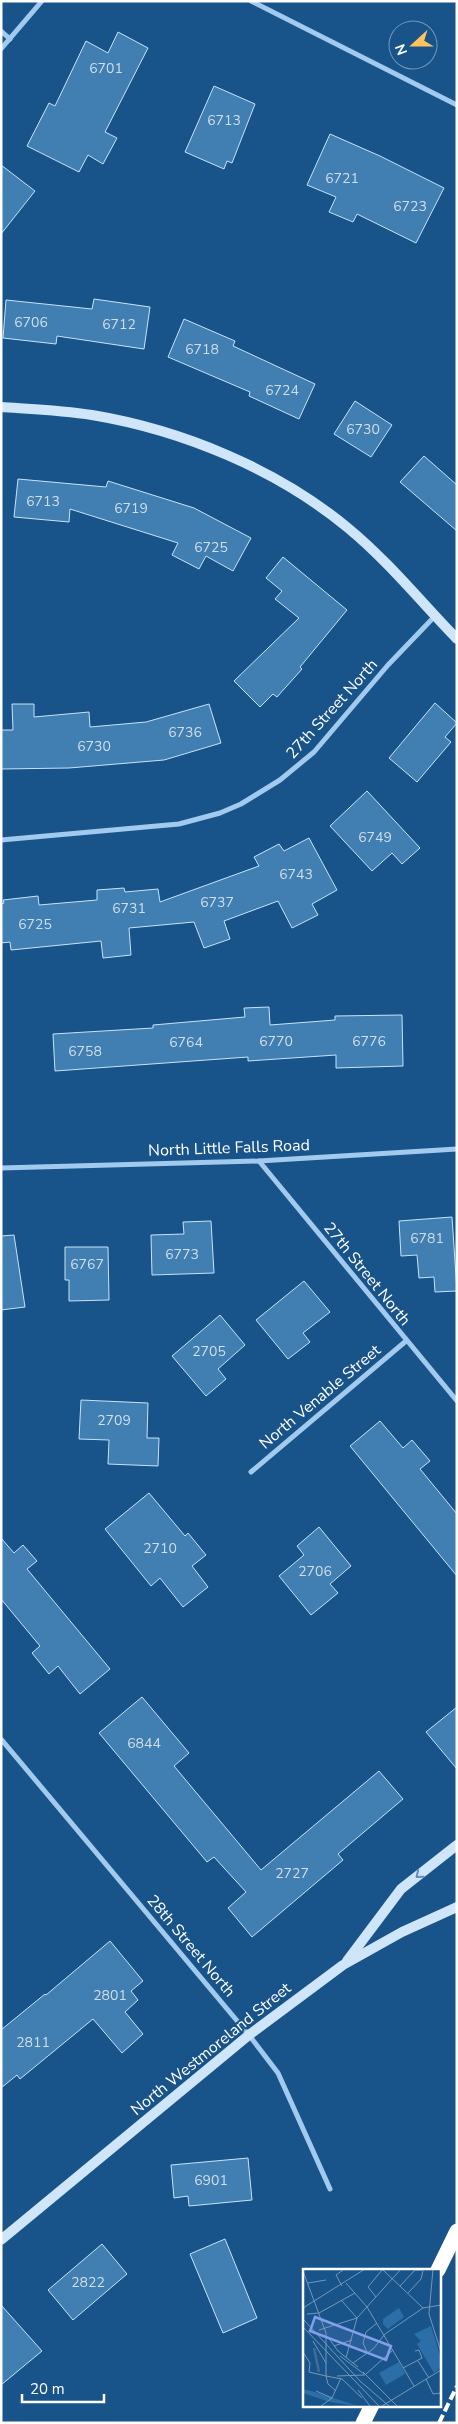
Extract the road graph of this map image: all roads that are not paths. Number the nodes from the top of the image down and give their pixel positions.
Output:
1 (42, 1) edge
2 (251, 1) edge
3 (1, 31) edge
4 (10, 38) junction
5 (1, 49) edge
6 (457, 105) edge
7 (1, 407) edge
8 (435, 616) junction
9 (457, 639) edge
10 (1, 840) edge
11 (457, 1149) edge
12 (259, 1161) junction
13 (1, 1168) edge
14 (406, 1341) junction
15 (457, 1401) edge
16 (251, 1472) dead end
17 (1, 1739) edge
18 (457, 1845) edge
19 (457, 1907) edge
20 (343, 1966) junction
21 (249, 2035) junction
22 (330, 2189) dead end
23 (456, 2232) edge
24 (1, 2240) edge
25 (438, 2269) edge
26 (372, 2406) edge
27 (363, 2423) edge

1 - 4 street
2 - 6 street
3 - 4 street
4 - 5 street
7 - 8 main road
8 - 9 main road
8 - 10 street, 27th Street North
11 - 12 street, North Little Falls Road
12 - 13 street, North Little Falls Road
12 - 14 street, 27th Street North
14 - 15 street, 27th Street North
14 - 16 street, North Venable Street
17 - 21 street, 28th Street North
18 -> 20 main road
19 - 20 main road, North Westmoreland Street
20 - 21 main road, North Westmoreland Street
21 - 22 street, 28th Street North
21 - 24 main road, North Westmoreland Street
23 - 25 highway
26 - 27 highway

